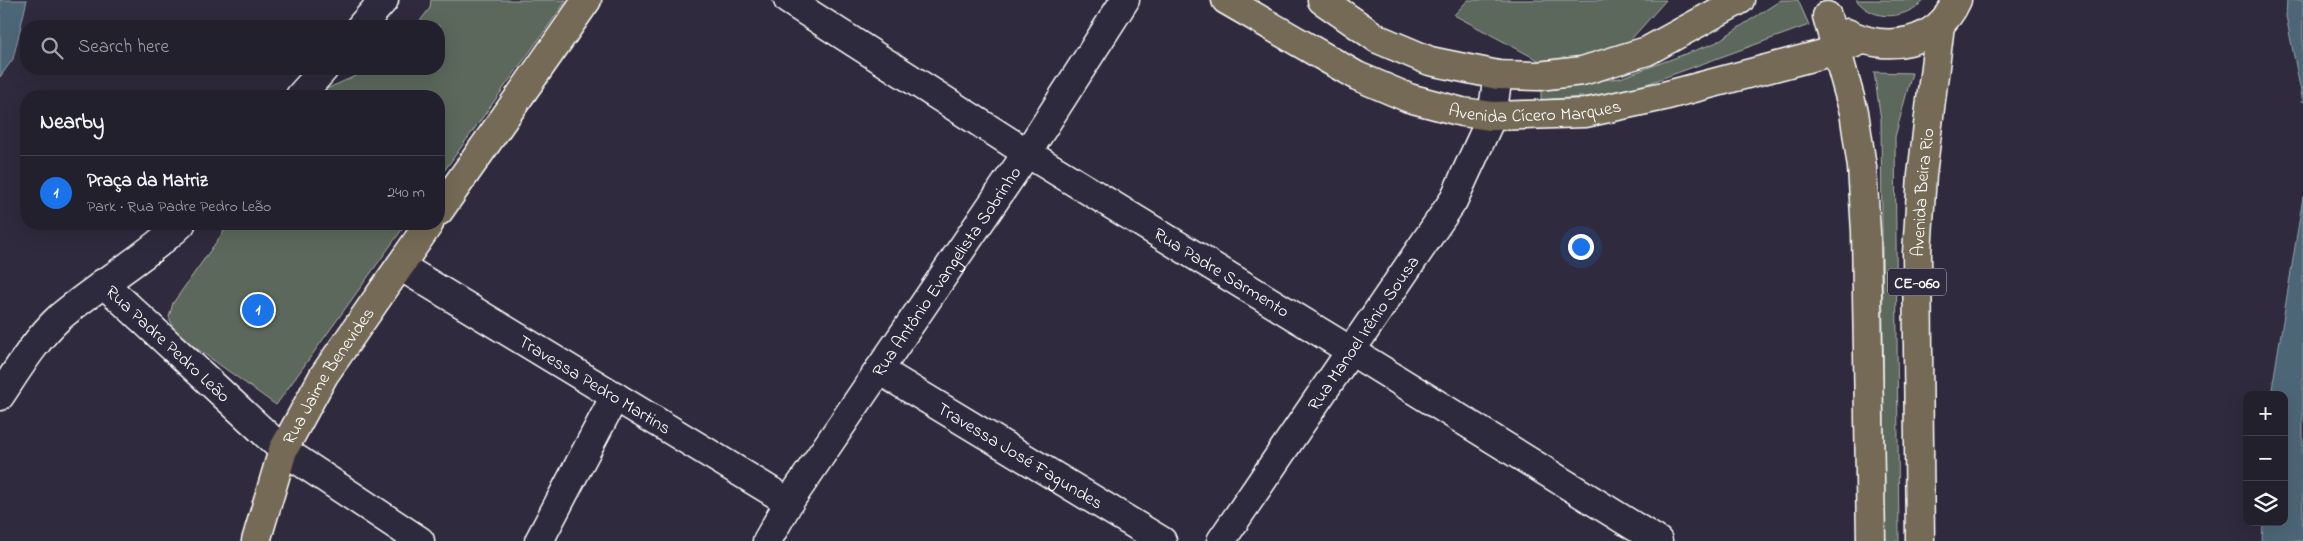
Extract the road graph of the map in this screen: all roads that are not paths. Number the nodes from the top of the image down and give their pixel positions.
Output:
1 (384, 0) edge
2 (587, 0) edge
3 (788, 0) edge
4 (1125, 0) edge
5 (1226, 0) edge
6 (1322, 0) edge
7 (1736, 1) edge
8 (1823, 8) edge
9 (1953, 8) edge
10 (366, 20) edge
11 (1850, 45) junction
12 (319, 75) edge
13 (1498, 75) junction
14 (305, 90) edge
15 (1492, 116) junction
16 (1027, 153) junction
17 (445, 202) edge
18 (175, 230) edge
19 (426, 230) edge
20 (400, 266) junction
21 (102, 283) junction
22 (1352, 350) junction
23 (878, 370) junction
24 (0, 396) edge
25 (615, 396) junction
26 (283, 450) junction
27 (789, 502) junction
28 (256, 541) edge
29 (420, 541) edge
30 (539, 541) edge
31 (767, 541) edge
32 (1162, 541) edge
33 (1221, 541) edge
34 (1658, 541) edge
35 (1871, 541) edge
36 (1920, 541) edge

1 - 10 street
2 - 17 main road
3 - 16 street, Rua Padre Sarmento
4 - 16 street, Rua Antônio Evangelista Sobrinho
5 - 15 main road, Avenida Cícero Marques
6 - 13 main road, Avenida Cícero Marques
7 - 13 main road, Avenida Cícero Marques
8 - 11 main road, CE-060
9 - 11 main road
9 - 36 main road, Avenida Beira Rio / CE-060
11 - 15 main road, Avenida Cícero Marques
11 - 35 main road, CE-060
12 - 14 street
13 - 15 street, Rua Manoel Irênio Sousa
15 - 22 street, Rua Manoel Irênio Sousa
16 - 22 street, Rua Padre Sarmento
16 - 23 street, Rua Antônio Evangelista Sobrinho
18 - 21 street, Rua Padre Pedro Leão
19 - 20 main road, Rua Jaime Benevides
20 - 25 street, Travessa Pedro Martins
20 - 26 main road, Rua Jaime Benevides
21 - 24 street
21 - 26 street, Rua Padre Pedro Leão
22 - 33 street, Rua Manoel Irênio Sousa
22 - 34 street, Rua Padre Sarmento
23 - 27 street, Rua Antônio Evangelista Sobrinho
23 - 32 street, Travessa José Fagundes
25 - 27 street, Travessa Pedro Martins
25 - 30 street
26 - 28 main road, Rua Jaime Benevides
26 - 29 street, Rua Padre Pedro Leão
27 - 31 street, Rua Antônio Evangelista Sobrinho

